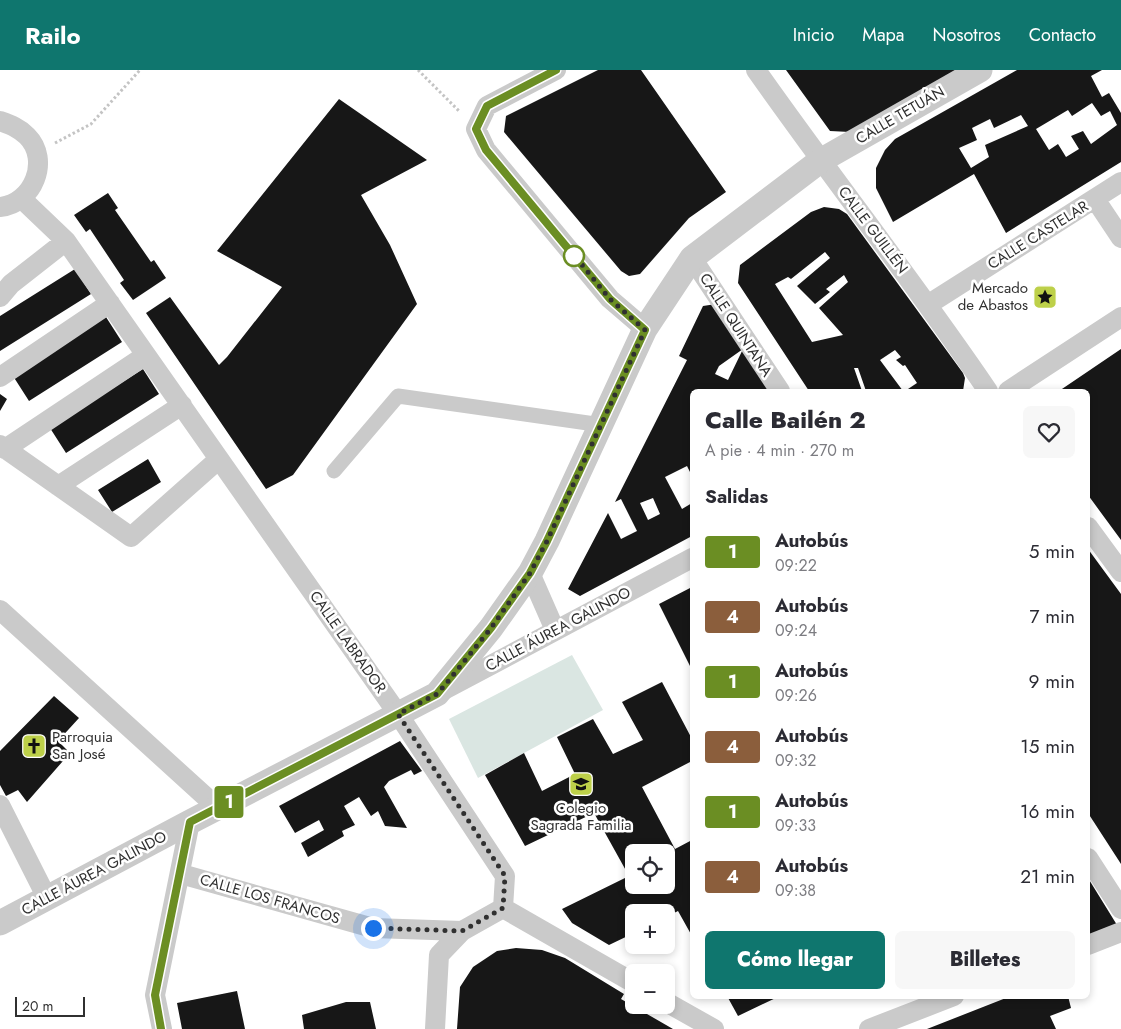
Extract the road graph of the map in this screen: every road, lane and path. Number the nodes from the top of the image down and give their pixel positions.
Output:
1 (140, 70) edge
2 (418, 70) edge
3 (556, 70) edge
4 (756, 70) edge
5 (980, 70) edge
6 (0, 121) edge
7 (476, 129) junction
8 (37, 152) junction
9 (820, 161) junction
10 (1121, 182) edge
11 (22, 199) junction
12 (1095, 199) junction
13 (0, 207) edge
14 (1121, 238) edge
15 (66, 241) junction
16 (692, 258) junction
17 (0, 297) edge
18 (110, 303) junction
19 (929, 304) junction
20 (1121, 317) edge
21 (645, 330) junction
22 (146, 355) junction
23 (0, 377) edge
24 (779, 389) edge
25 (987, 389) edge
26 (1011, 389) edge
27 (182, 405) junction
28 (602, 425) junction
29 (2, 447) edge
30 (219, 459) junction
31 (334, 471) dead end
32 (58, 486) junction
33 (1090, 530) edge
34 (690, 559) edge
35 (1121, 572) edge
36 (530, 573) junction
37 (0, 610) edge
38 (555, 630) junction
39 (437, 694) junction
40 (398, 714) junction
41 (0, 805) edge
42 (218, 808) junction
43 (190, 822) junction
44 (1090, 861) edge
45 (181, 874) junction
46 (47, 898) junction
47 (503, 908) junction
48 (1121, 909) edge
49 (0, 924) edge
50 (462, 931) junction
51 (1121, 932) edge
52 (1090, 944) edge
53 (625, 978) edge
54 (946, 999) edge
55 (675, 1007) edge
56 (162, 1029) edge
57 (435, 1029) edge
58 (714, 1029) edge
59 (869, 1029) edge

1 - 8 path
2 - 7 path
3 - 7 street
4 - 9 street, CALLE GUILLÉN
5 - 9 street, CALLE TETUÁN
6 - 8 street
7 - 21 street
8 - 11 street
9 - 16 street, CALLE TETUÁN
9 - 19 street, CALLE GUILLÉN
10 - 12 street, CALLE CASTELAR
11 - 13 street
11 - 15 street, CALLE LABRADOR
12 - 14 street
12 - 19 street, CALLE CASTELAR
15 - 17 street
15 - 18 street, CALLE LABRADOR
16 - 21 street, CALLE TETUÁN
16 - 24 street, CALLE QUINTANA
18 - 22 street, CALLE LABRADOR
18 - 23 street
19 - 25 street, CALLE GUILLÉN
20 - 26 street
21 - 28 street, CALLE TETUÁN
22 - 27 street, CALLE LABRADOR
22 - 29 street
27 - 30 street, CALLE LABRADOR
27 - 32 street
28 - 31 street
28 - 36 street, CALLE TETUÁN
29 - 32 street
30 - 32 street
30 - 40 street, CALLE LABRADOR
33 - 35 street
34 - 38 street, CALLE ÁUREA GALINDO
36 - 38 street
36 - 39 street, CALLE TETUÁN
37 - 42 street
38 - 39 street, CALLE ÁUREA GALINDO
39 - 40 street, CALLE ÁUREA GALINDO
40 - 42 street, CALLE ÁUREA GALINDO
40 - 47 street, CALLE LABRADOR
41 - 46 street
42 - 43 street, CALLE ÁUREA GALINDO
43 - 45 street
43 - 46 street, CALLE ÁUREA GALINDO
44 - 48 street
45 - 50 street, CALLE LOS FRANCOS
45 - 56 street
46 - 49 street, CALLE ÁUREA GALINDO
47 - 50 street
47 - 53 street
50 - 57 street
51 - 52 street
54 - 59 street
55 - 58 street

